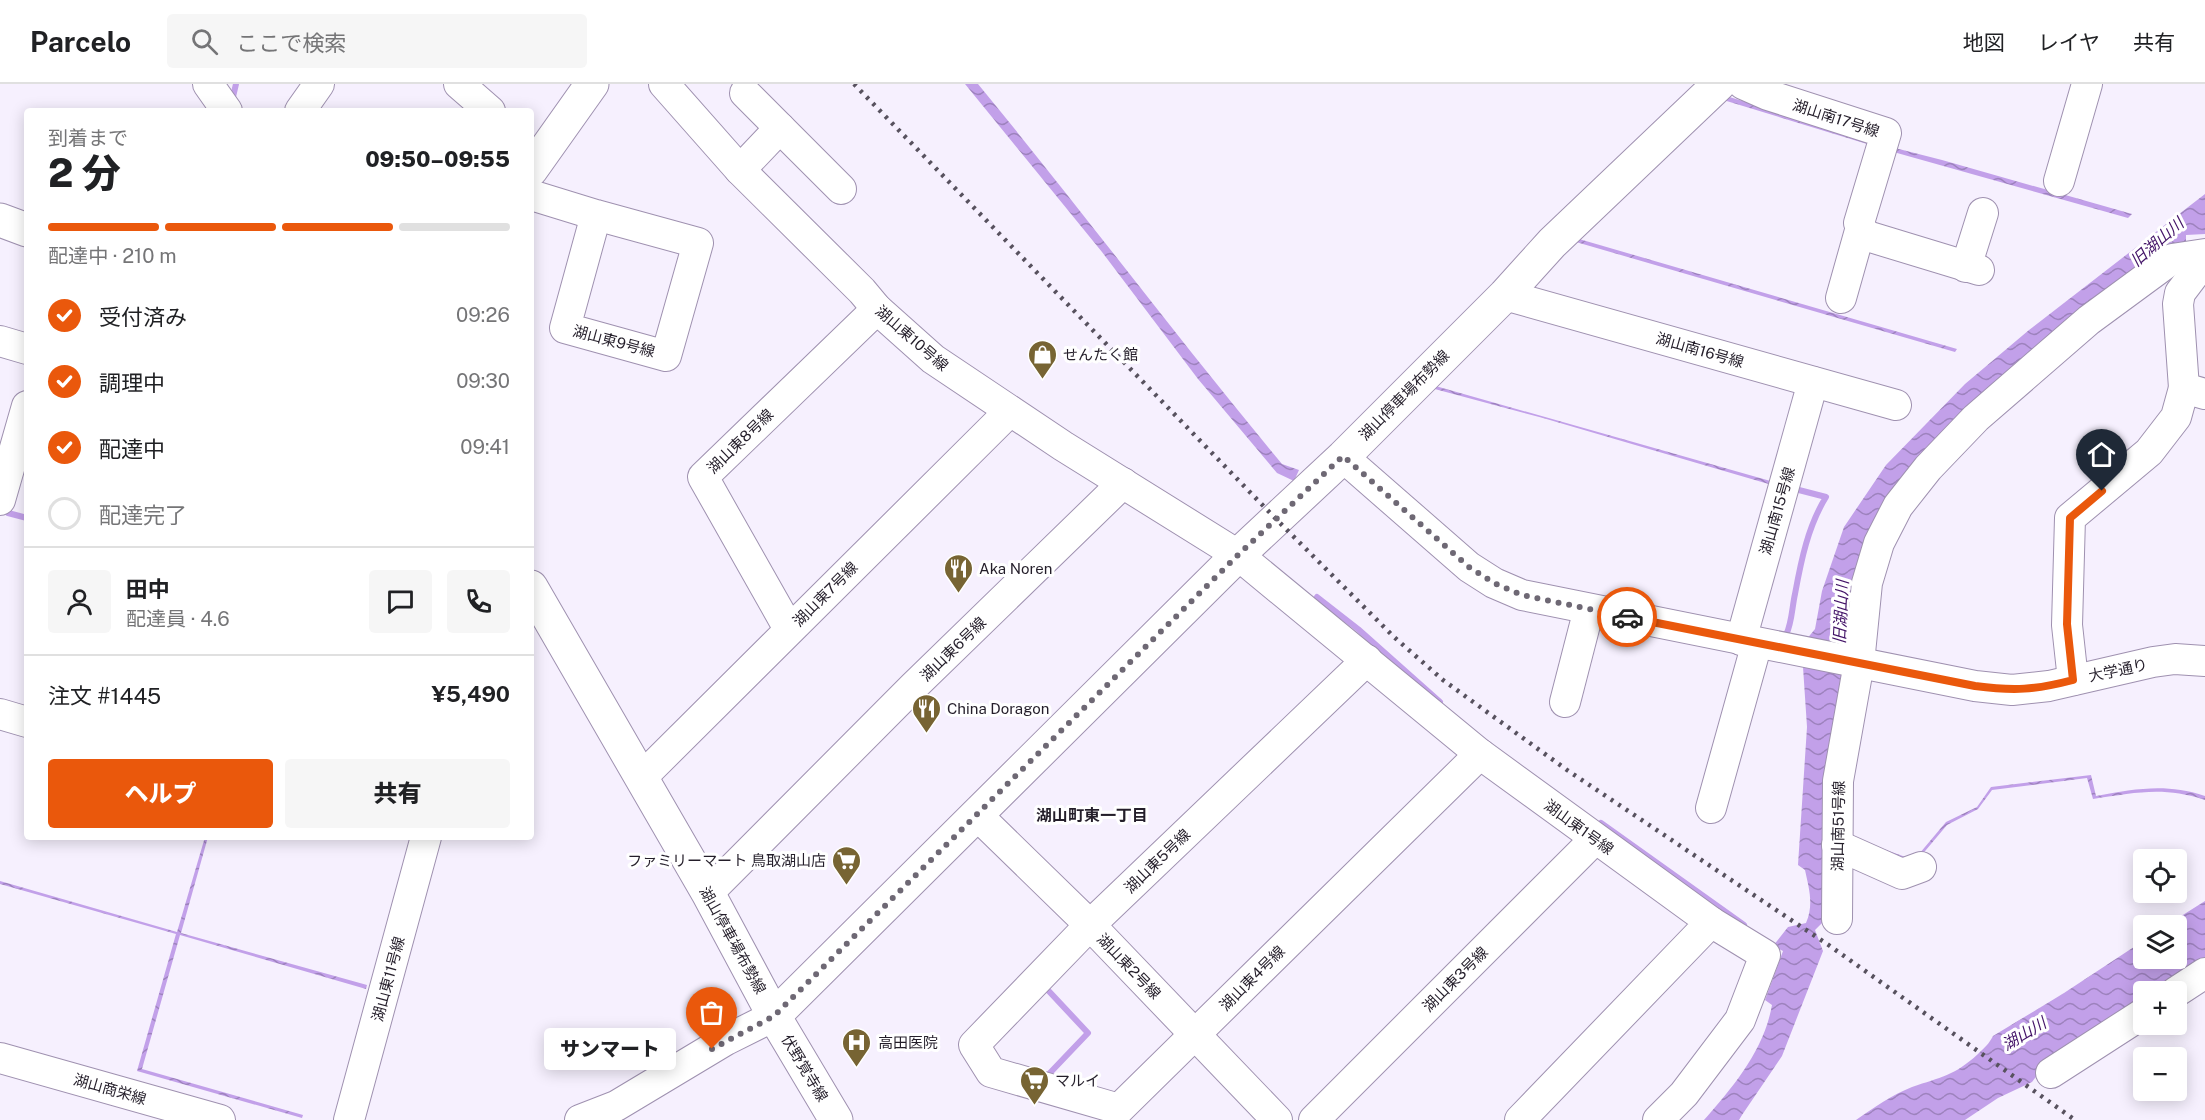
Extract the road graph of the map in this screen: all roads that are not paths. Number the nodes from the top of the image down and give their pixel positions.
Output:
1 (208, 84) edge
2 (319, 84) edge
3 (459, 84) edge
4 (592, 84) edge
5 (664, 84) edge
6 (1719, 84) edge
7 (1743, 84) edge
8 (2087, 84) edge
9 (745, 93) dead end
10 (224, 108) edge
11 (302, 108) edge
12 (487, 108) edge
13 (780, 128) junction
14 (535, 157) edge
15 (740, 170) junction
16 (2059, 182) dead end
17 (841, 189) dead end
18 (534, 196) edge
19 (1983, 213) dead end
20 (596, 215) junction
21 (0, 220) edge
22 (1861, 227) junction
23 (24, 230) edge
24 (2205, 254) edge
25 (2205, 260) edge
26 (1505, 295) junction
27 (1841, 298) dead end
28 (877, 309) junction
29 (0, 341) edge
30 (24, 348) edge
31 (1813, 382) junction
32 (2194, 391) edge
33 (1896, 405) dead end
34 (1010, 411) junction
35 (24, 416) edge
36 (1343, 456) junction
37 (1123, 483) junction
38 (0, 500) edge
39 (1238, 555) junction
40 (534, 595) edge
41 (1589, 609) junction
42 (789, 629) junction
43 (1749, 642) junction
44 (1367, 660) junction
45 (2205, 661) edge
46 (1857, 663) junction
47 (2073, 680) junction
48 (1565, 702) dead end
49 (0, 714) edge
50 (24, 721) edge
51 (1480, 754) junction
52 (641, 778) junction
53 (1711, 808) dead end
54 (977, 815) junction
55 (1595, 839) junction
56 (425, 840) edge
57 (1837, 845) junction
58 (1922, 867) dead end
59 (708, 893) junction
60 (1837, 919) dead end
61 (1710, 922) junction
62 (1090, 926) junction
63 (2205, 973) edge
64 (2187, 985) edge
65 (774, 1016) junction
66 (2133, 1020) edge
67 (1195, 1035) junction
68 (0, 1058) edge
69 (990, 1072) joint
70 (2051, 1073) dead end
71 (220, 1120) edge
72 (349, 1120) edge
73 (580, 1120) edge
74 (836, 1120) edge
75 (1277, 1120) edge
76 (1314, 1120) edge
77 (1520, 1120) edge
78 (1658, 1120) edge

1 - 10 street
2 - 11 street
3 - 12 street
4 - 14 main road
5 - 15 street, 湖山東10号線
6 - 26 main road, 湖山停車場布勢線
7 - 22 street, 湖山南17号線
8 - 16 street
9 - 13 street
13 - 15 street
13 - 17 street
15 - 28 street, 湖山東10号線
18 - 20 street, 湖山東9号線
19 - 22 street
20 - 20 street, 湖山東9号線
21 - 23 main road
22 - 27 street
24 - 46 street, 湖山南51号線
25 - 32 street
26 - 31 street, 湖山南16号線
26 - 36 main road, 湖山停車場布勢線
28 - 34 street, 湖山東10号線
28 - 42 street, 湖山東8号線
29 - 30 street
31 - 33 street, 湖山南16号線
31 - 43 street, 湖山南15号線
32 - 47 street
34 - 37 street, 湖山東10号線
34 - 42 street, 湖山東7号線
35 - 38 street
36 - 39 main road, 湖山停車場布勢線
36 - 41 street
37 - 39 street, 湖山東10号線
37 - 59 street, 湖山東6号線
39 - 44 street, 湖山東1号線
39 - 54 main road, 湖山停車場布勢線
40 - 52 main road, 湖山停車場布勢線
41 - 43 street
41 - 48 street
42 - 52 street, 湖山東7号線
43 - 46 street, 大学通り
43 - 53 street, 湖山南15号線
44 - 51 street, 湖山東1号線
44 - 62 street, 湖山東5号線
45 - 47 street, 大学通り
46 - 47 street, 大学通り
46 - 57 street, 湖山南51号線
49 - 50 street
51 - 55 street, 湖山東1号線
51 - 67 street, 湖山東4号線
52 - 59 main road, 湖山停車場布勢線
54 - 62 street, 湖山東2号線
54 - 65 main road, 湖山停車場布勢線
55 - 61 street, 湖山東1号線
55 - 76 street, 湖山東3号線
56 - 72 street, 湖山東11号線
57 - 58 street
57 - 60 street, 湖山南51号線
59 - 65 main road, 湖山停車場布勢線
61 - 77 street
61 - 78 street, 湖山東1号線
62 - 67 street, 湖山東2号線
62 - 69 street, 湖山東5号線
63 - 64 street
65 - 73 street
65 - 74 main road, 伏野覚寺線
66 - 70 street
67 - 69 street, 湖山東4号線
67 - 75 street, 湖山東2号線
68 - 71 street, 湖山商栄線

